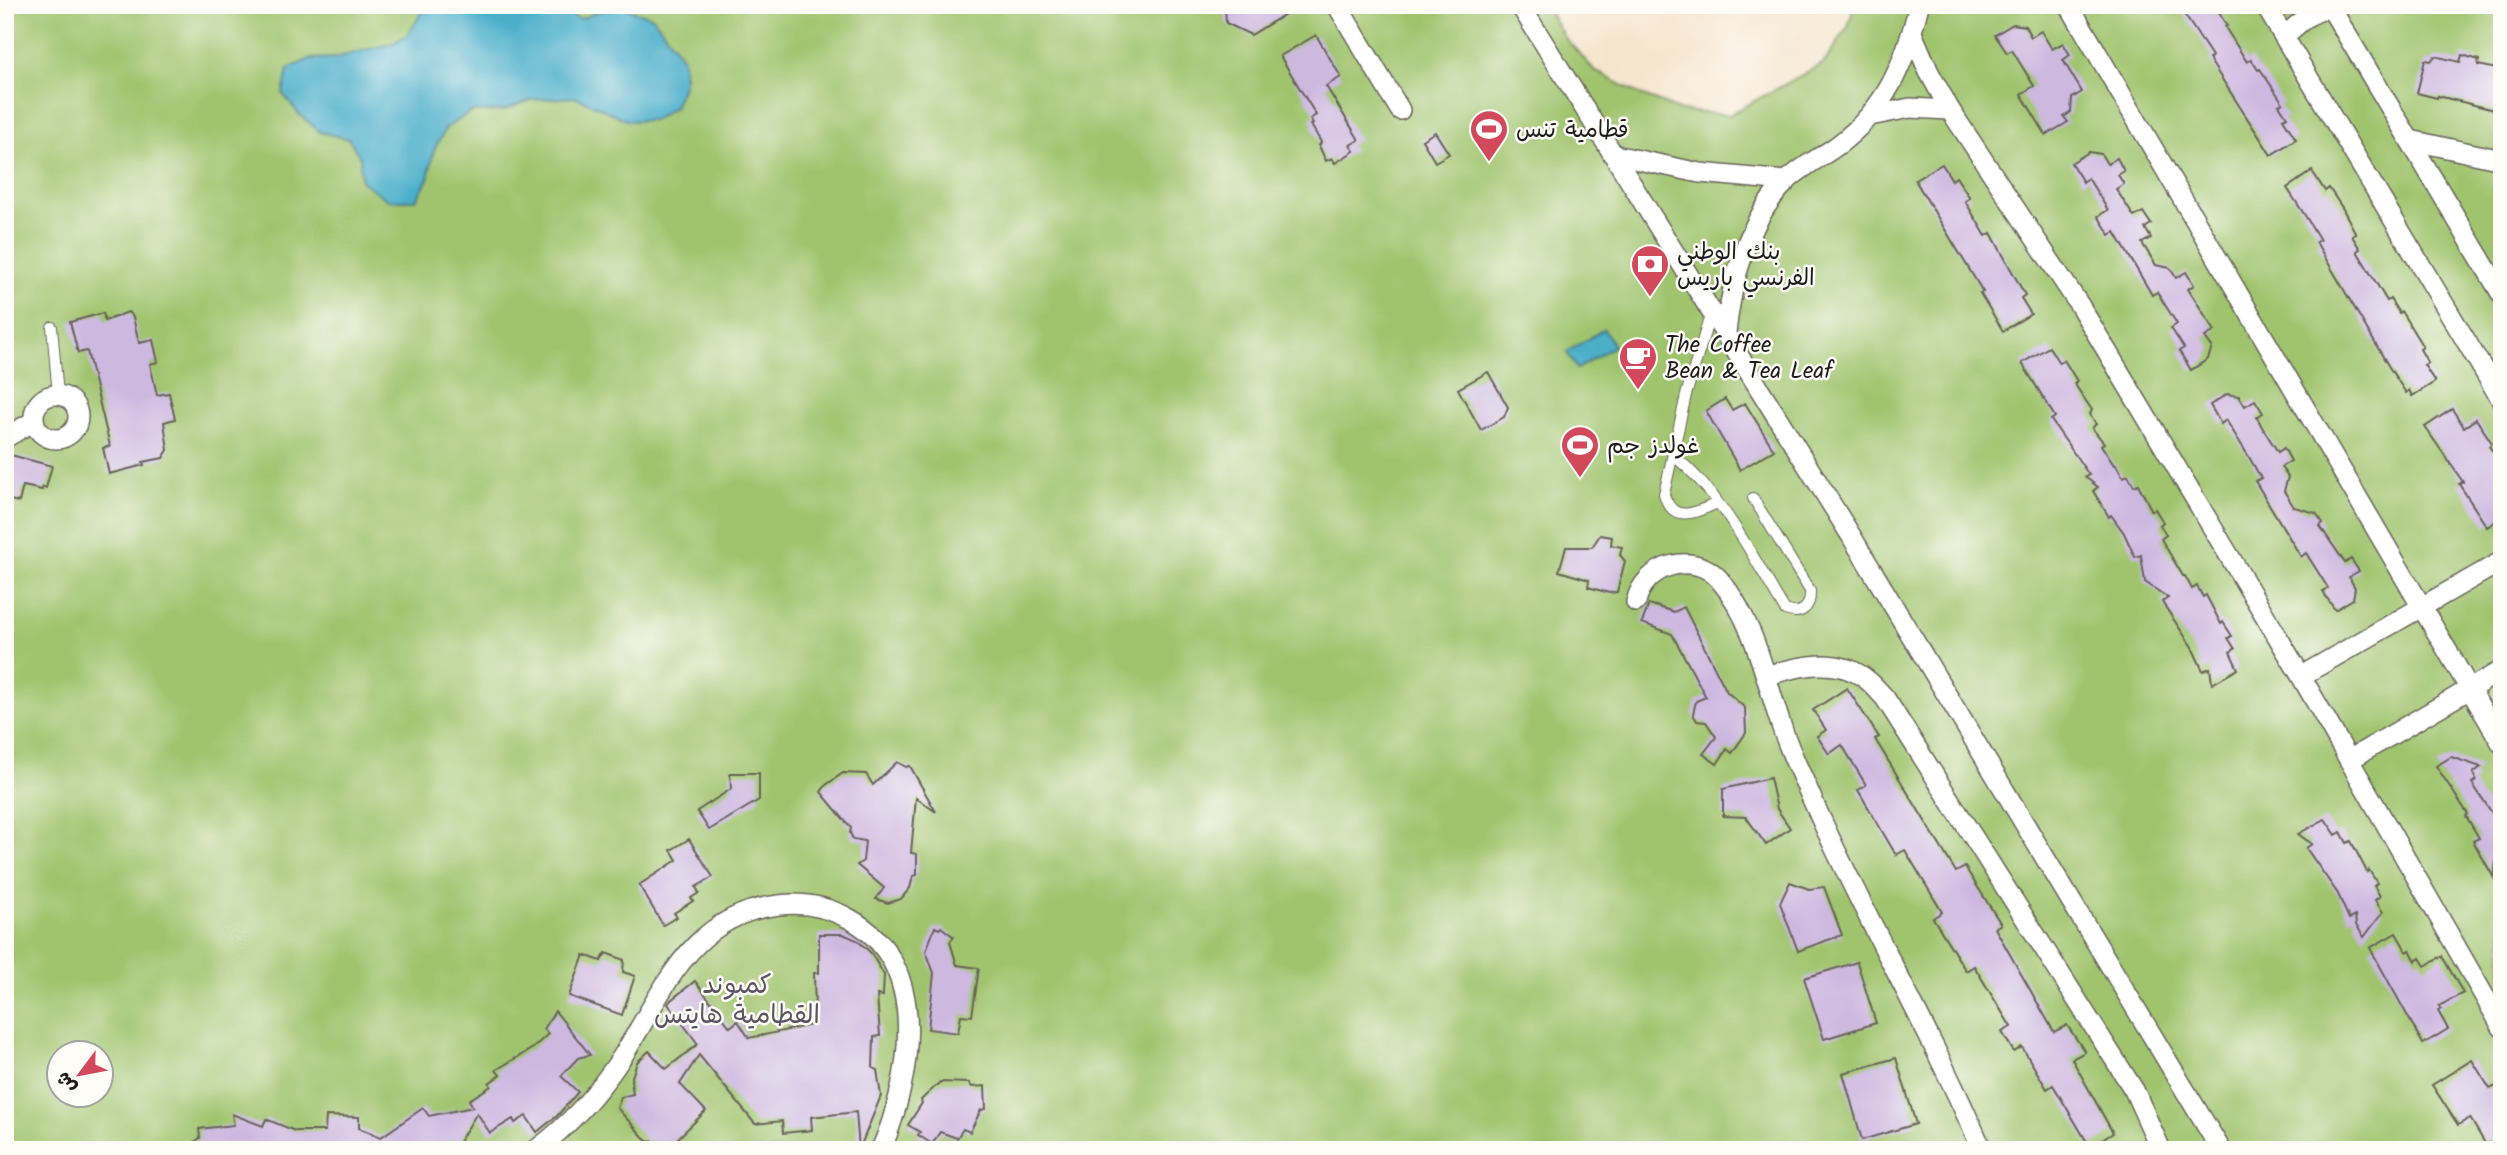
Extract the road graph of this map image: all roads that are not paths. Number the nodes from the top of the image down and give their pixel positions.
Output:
1 (1337, 5) edge
2 (1520, 5) edge
3 (1919, 5) edge
4 (2069, 5) edge
5 (2265, 5) edge
6 (2329, 6) edge
7 (1912, 33) junction
8 (2284, 36) junction
9 (1400, 110) dead end
10 (1950, 110) junction
11 (1871, 117) junction
12 (2410, 140) junction
13 (1615, 155) junction
14 (2502, 160) edge
15 (1786, 181) junction
16 (2502, 295) edge
17 (1711, 312) junction
18 (52, 327) dead end
19 (1726, 333) junction
20 (58, 395) junction
21 (2502, 401) edge
22 (34, 421) junction
23 (5, 438) edge
24 (1673, 455) junction
25 (1753, 498) dead end
26 (1718, 503) junction
27 (2502, 561) edge
28 (1636, 601) dead end
29 (2421, 608) junction
30 (2502, 670) edge
31 (1766, 676) junction
32 (2301, 676) junction
33 (2469, 690) junction
34 (2502, 744) edge
35 (2348, 760) junction
36 (2502, 1027) edge
37 (536, 1150) edge
38 (881, 1150) edge
39 (1982, 1150) edge
40 (2161, 1150) edge
41 (2221, 1150) edge

1 - 9 street
2 - 13 street
3 - 7 street
4 - 29 street
5 - 8 street
6 - 8 street
6 - 12 street
7 - 10 street
7 - 11 street
8 - 21 street
10 - 11 street
10 - 32 street
11 - 15 street
12 - 14 street
12 - 16 street
13 - 15 street
13 - 17 street
15 - 19 street
17 - 19 street
17 - 24 lane
18 - 20 lane
19 - 41 street
20 - 22 street
20 - 22 street
22 - 23 street
24 - 26 lane
24 - 26 lane
25 - 26 lane
27 - 29 street
28 - 31 street
29 - 32 street
29 - 33 street
30 - 33 street
31 - 39 street
31 - 40 street
32 - 35 street
33 - 34 street
33 - 35 street
35 - 36 street
37 - 38 street

